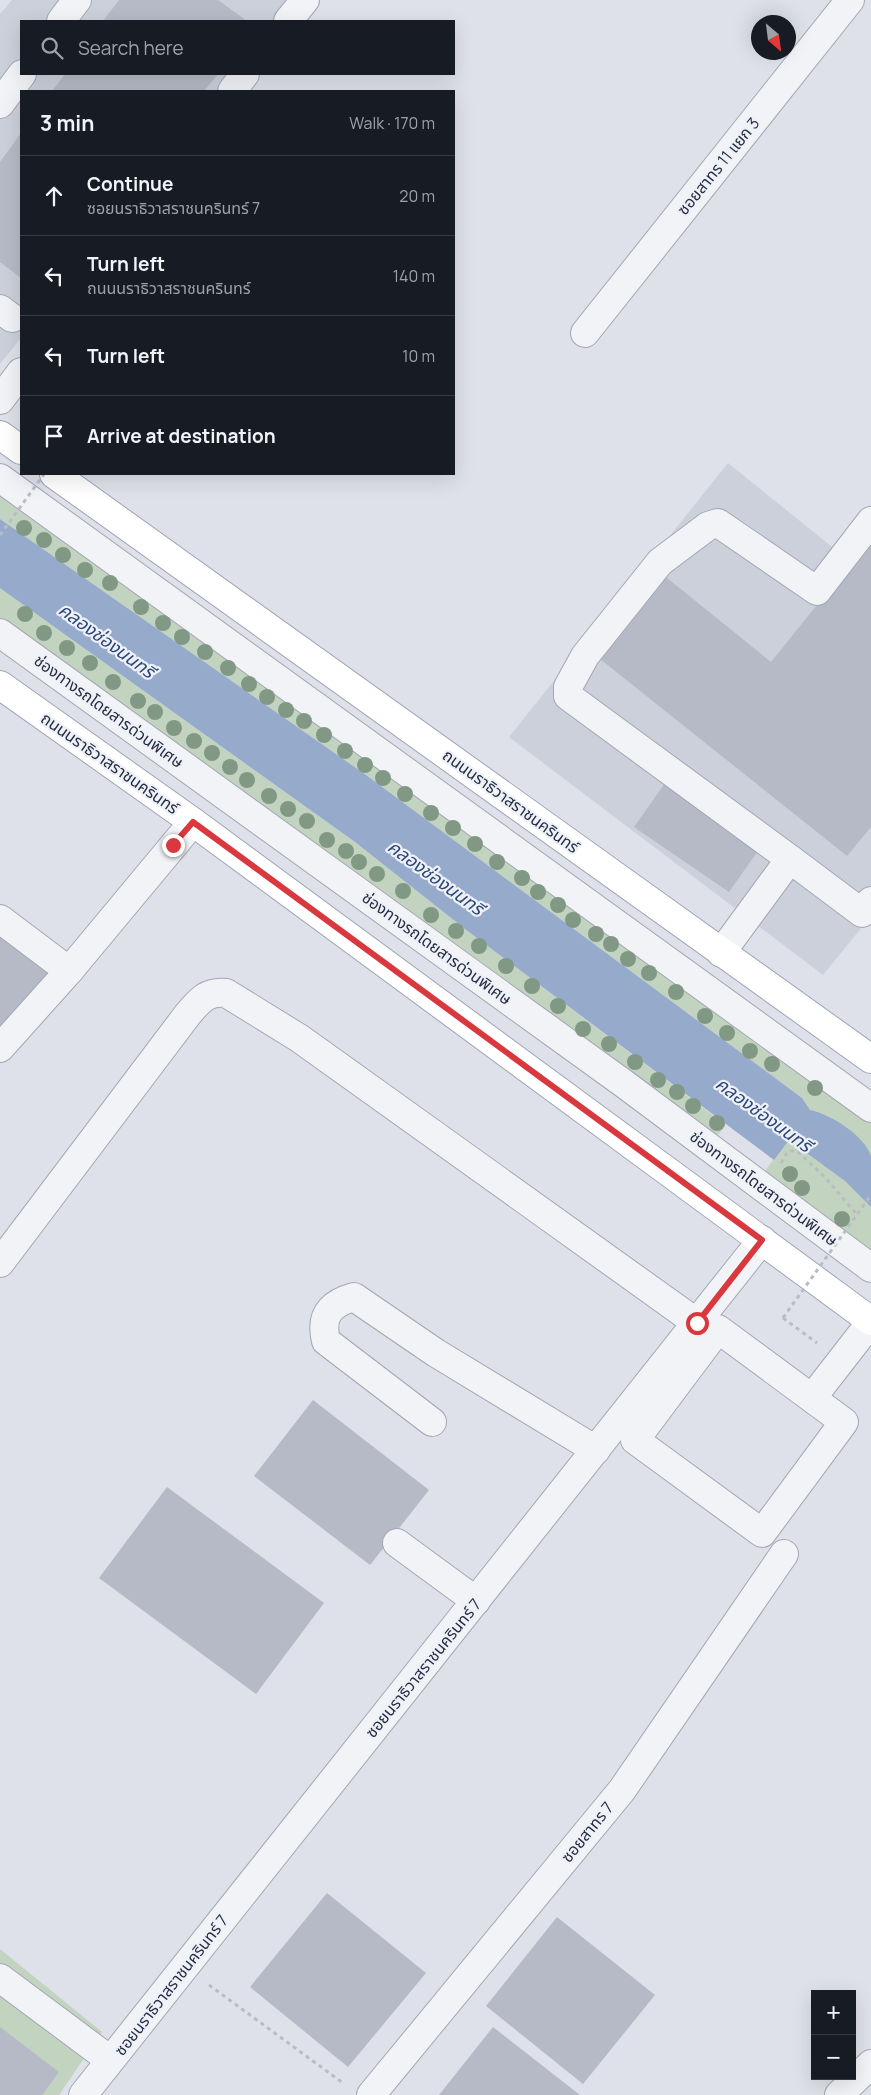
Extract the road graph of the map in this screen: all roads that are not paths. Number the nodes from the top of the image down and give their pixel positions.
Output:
1 (77, 0) edge
2 (850, 0) edge
3 (62, 20) edge
4 (21, 75) edge
5 (244, 75) edge
6 (233, 90) edge
7 (0, 104) edge
8 (585, 333) dead end
9 (20, 373) edge
10 (0, 400) edge
11 (0, 435) edge
12 (20, 449) edge
13 (55, 475) edge
14 (0, 478) edge
15 (871, 521) edge
16 (0, 633) edge
17 (0, 685) edge
18 (193, 822) junction
19 (790, 859) junction
20 (871, 901) edge
21 (0, 919) edge
22 (722, 953) junction
23 (69, 972) junction
24 (0, 1048) edge
25 (869, 1054) edge
26 (871, 1108) edge
27 (762, 1240) junction
28 (0, 1263) edge
29 (871, 1268) edge
30 (871, 1322) edge
31 (697, 1323) junction
32 (812, 1398) junction
33 (432, 1422) dead end
34 (596, 1450) junction
35 (397, 1543) dead end
36 (784, 1554) dead end
37 (476, 1601) junction
38 (0, 1978) edge
39 (110, 2060) junction
40 (871, 2064) edge
41 (83, 2095) edge
42 (371, 2095) edge
43 (839, 2095) edge

1 - 3 street
2 - 8 street, ซอยสาทร 11 แยก 3
4 - 7 street
5 - 6 street
9 - 10 street
11 - 12 main road
13 - 22 main road, ถนนนราธิวาสราชนครินทร์
14 - 26 street
15 - 19 street
16 - 29 street, ช่องทางรถโดยสารด่วนพิเศษ
17 - 18 main road, ถนนนราธิวาสราชนครินทร์
18 - 23 street
18 - 27 main road, ถนนนราธิวาสราชนครินทร์
19 - 20 street
19 - 22 street
21 - 23 street
22 - 25 main road, ถนนนราธิวาสราชนครินทร์
23 - 24 street
27 - 30 main road, ถนนนราธิวาสราชนครินทร์
27 - 31 street, ซอยนราธิวาสราชนครินทร์ 7
28 - 31 street
30 - 32 street
31 - 34 street, ซอยนราธิวาสราชนครินทร์ 7
32 - 32 street
33 - 34 street
34 - 37 street, ซอยนราธิวาสราชนครินทร์ 7
35 - 37 street
36 - 42 street, ซอยสาทร 7
37 - 39 street, ซอยนราธิวาสราชนครินทร์ 7
38 - 39 street
39 - 41 street, ซอยนราธิวาสราชนครินทร์ 7
40 - 43 street

